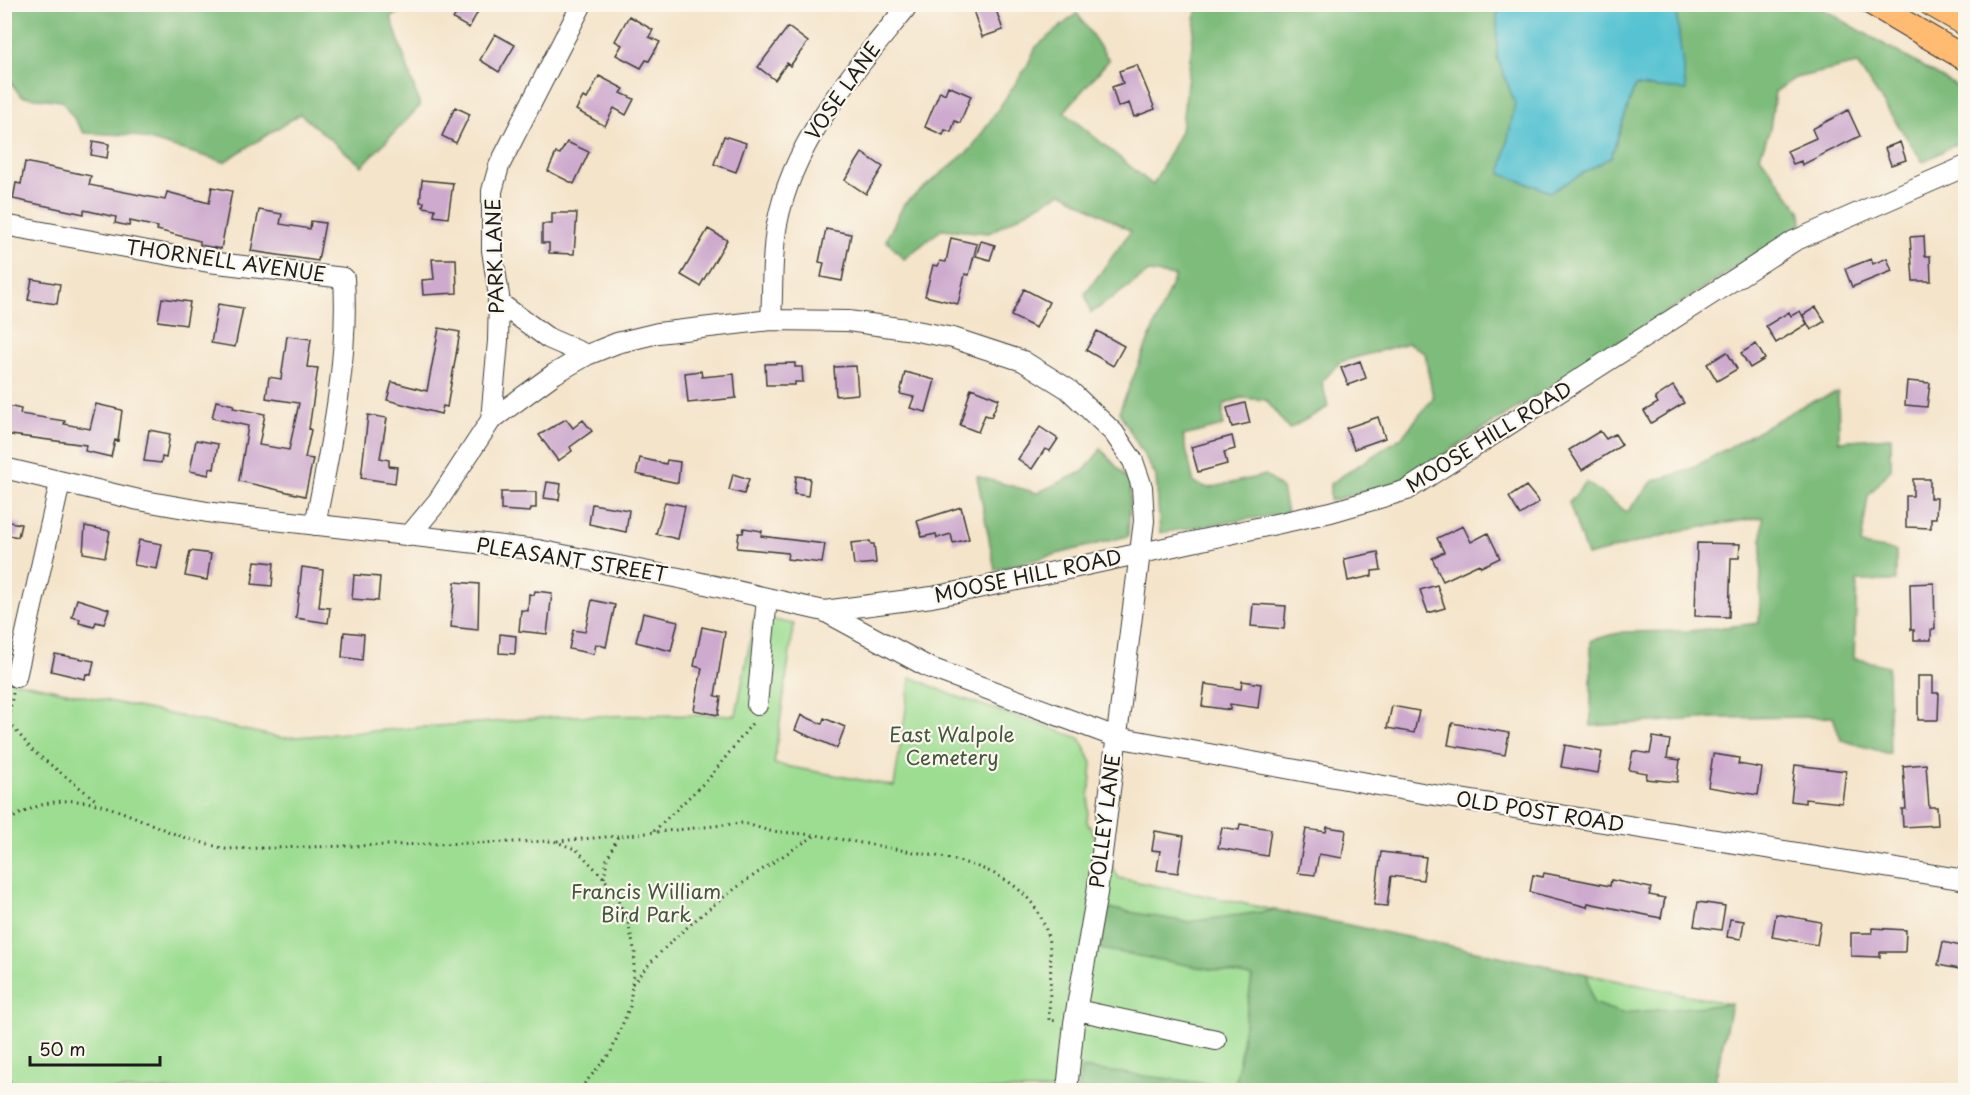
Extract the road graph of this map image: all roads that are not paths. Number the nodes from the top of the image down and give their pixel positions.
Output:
1 (582, 4) edge
2 (1873, 4) edge
3 (1931, 4) edge
4 (905, 9) dead end
5 (1965, 24) edge
6 (1965, 58) edge
7 (1965, 166) edge
8 (4, 225) edge
9 (498, 302) junction
10 (771, 320) junction
11 (586, 355) junction
12 (491, 420) junction
13 (4, 468) edge
14 (60, 483) junction
15 (315, 525) junction
16 (409, 536) junction
17 (1142, 551) junction
18 (767, 598) junction
19 (824, 611) junction
20 (16, 677) road end
21 (757, 705) road end
22 (1116, 737) junction
23 (1965, 880) edge
24 (1075, 1016) junction
25 (1216, 1040) dead end
26 (1067, 1090) edge

1 - 9 street, PARK LANE
2 - 6 main road
3 - 5 main road
4 - 10 street, VOSE LANE
7 - 17 street, MOOSE HILL ROAD
8 - 15 street, THORNELL AVENUE
9 - 11 street
9 - 12 street, PARK LANE
10 - 11 street, POLLEY LANE
10 - 17 street, POLLEY LANE
11 - 12 street, POLLEY LANE
12 - 16 street
13 - 14 street, PLEASANT STREET
14 - 15 street, PLEASANT STREET
14 - 20 street
15 - 16 street, PLEASANT STREET
16 - 18 street, PLEASANT STREET
17 - 19 street, MOOSE HILL ROAD
17 - 22 street, POLLEY LANE
18 - 19 street, PLEASANT STREET
18 - 21 street
19 - 22 street, PLEASANT STREET
22 - 23 street, OLD POST ROAD
22 - 24 street, POLLEY LANE
24 - 25 street
24 - 26 street, POLLEY LANE

